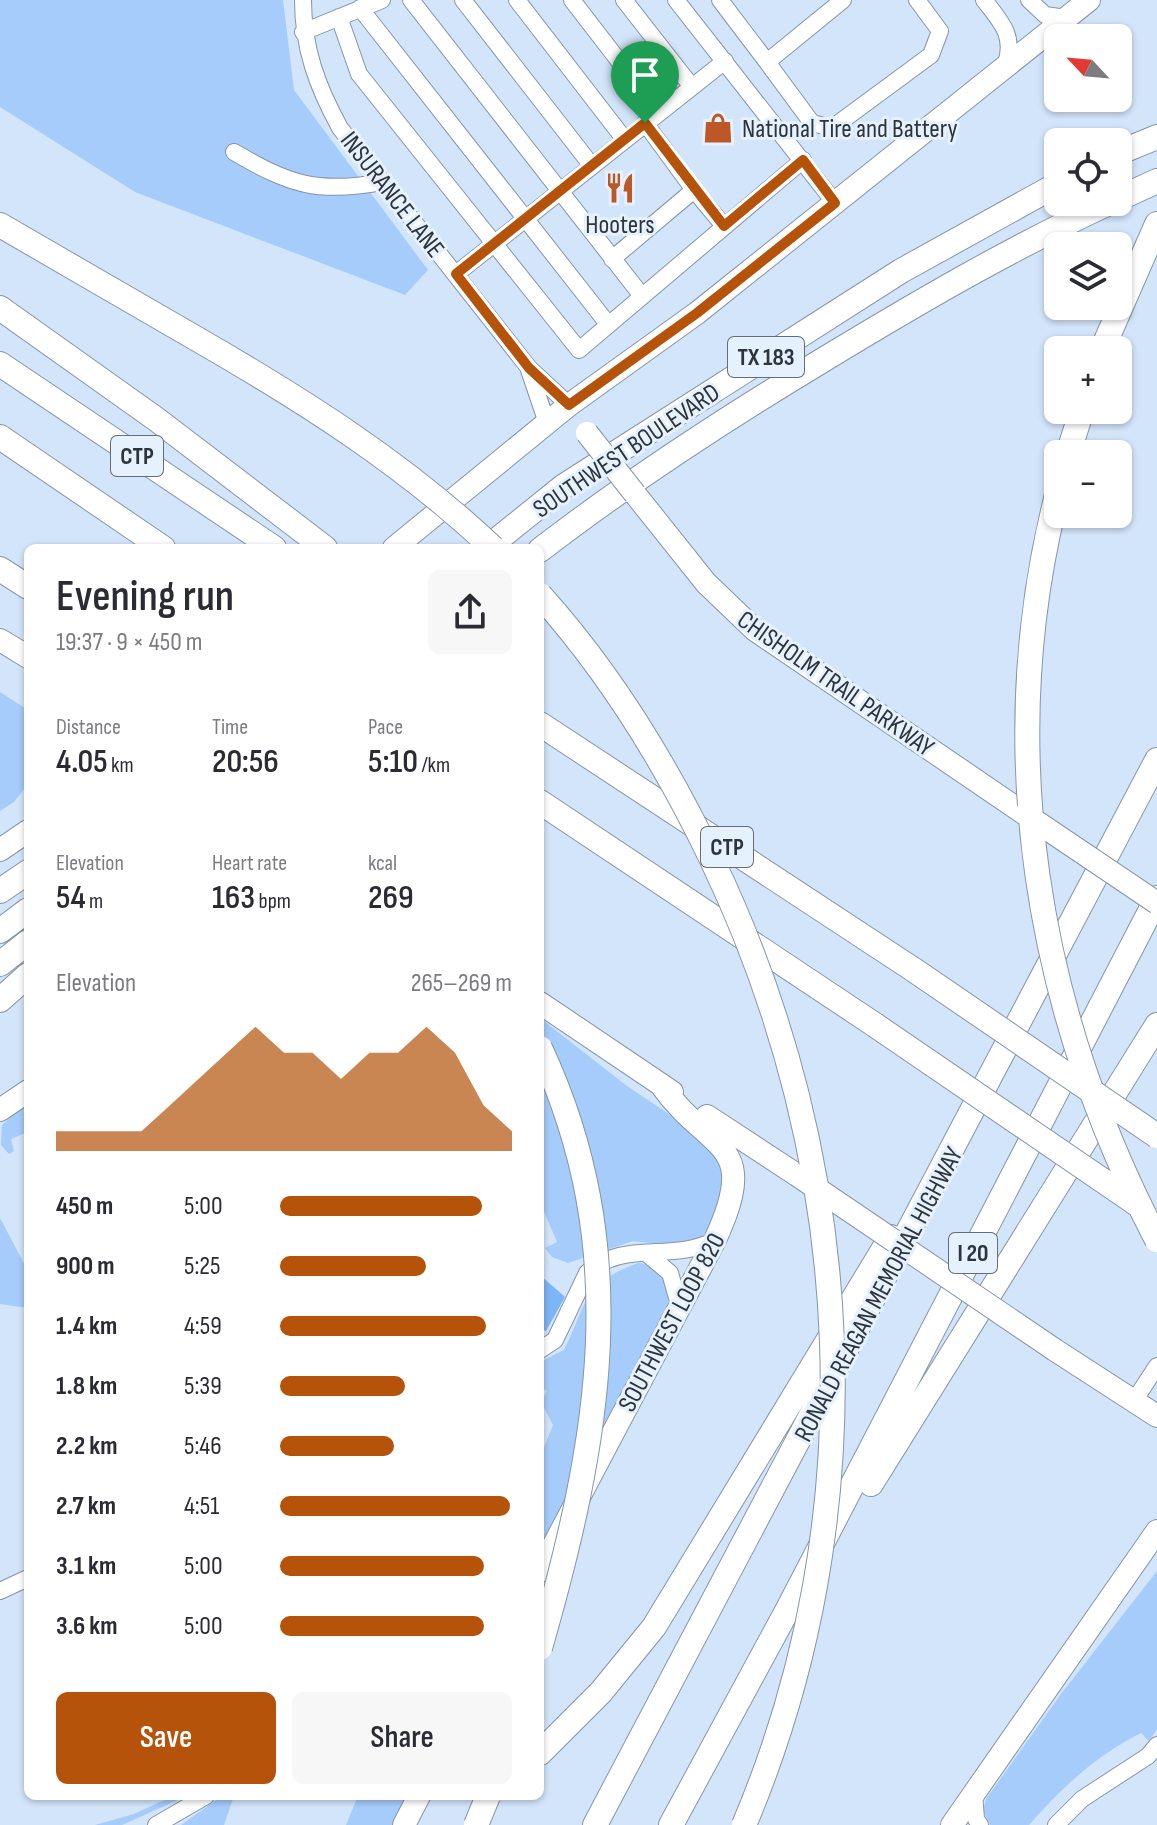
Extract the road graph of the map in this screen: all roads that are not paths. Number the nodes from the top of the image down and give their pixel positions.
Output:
1 (303, 0) edge
2 (382, 0) edge
3 (411, 0) edge
4 (463, 0) edge
5 (517, 0) edge
6 (572, 0) edge
7 (624, 0) edge
8 (676, 0) edge
9 (720, 0) edge
10 (843, 0) edge
11 (917, 0) edge
12 (984, 0) edge
13 (1029, 0) edge
14 (1089, 0) edge
15 (360, 8) junction
16 (339, 17) junction
17 (1066, 18) junction
18 (303, 32) junction
19 (725, 61) junction
20 (767, 62) junction
21 (1006, 64) junction
22 (692, 87) junction
23 (652, 118) junction
24 (1157, 137) edge
25 (625, 140) junction
26 (1132, 147) edge
27 (234, 152) dead end
28 (803, 160) junction
29 (592, 166) junction
30 (1157, 181) edge
31 (383, 182) junction
32 (694, 190) junction
33 (1044, 192) edge
34 (559, 193) junction
35 (1132, 193) edge
36 (835, 203) junction
37 (1081, 216) edge
38 (525, 219) junction
39 (1157, 224) edge
40 (0, 225) edge
41 (724, 226) junction
42 (493, 245) junction
43 (612, 259) junction
44 (456, 274) junction
45 (642, 296) junction
46 (0, 308) edge
47 (608, 324) junction
48 (1108, 336) edge
49 (0, 364) edge
50 (529, 368) junction
51 (569, 405) junction
52 (547, 423) junction
53 (0, 437) edge
54 (0, 448) edge
55 (79, 491) junction
56 (1049, 528) edge
57 (157, 544) edge
58 (268, 544) edge
59 (320, 544) edge
60 (399, 544) edge
61 (489, 544) edge
62 (492, 544) edge
63 (544, 547) edge
64 (0, 569) edge
65 (24, 584) edge
66 (544, 600) edge
67 (0, 640) edge
68 (24, 655) edge
69 (544, 727) edge
70 (1157, 760) edge
71 (544, 805) edge
72 (24, 834) edge
73 (0, 850) edge
74 (24, 875) edge
75 (0, 891) edge
76 (1157, 900) edge
77 (24, 913) edge
78 (0, 931) edge
79 (24, 945) edge
80 (0, 964) edge
81 (24, 979) edge
82 (0, 1000) edge
83 (544, 1006) edge
84 (1157, 1025) edge
85 (544, 1058) edge
86 (661, 1085) junction
87 (24, 1094) edge
88 (0, 1110) edge
89 (1157, 1136) edge
90 (927, 1202) junction
91 (1157, 1217) edge
92 (715, 1240) junction
93 (1157, 1240) edge
94 (644, 1252) junction
95 (680, 1308) junction
96 (544, 1347) edge
97 (1157, 1366) edge
98 (1134, 1401) junction
99 (1157, 1416) edge
100 (1157, 1531) edge
101 (1157, 1558) edge
102 (544, 1563) edge
103 (24, 1580) edge
104 (0, 1591) edge
105 (1111, 1598) junction
106 (788, 1609) junction
107 (544, 1631) edge
108 (1157, 1745) edge
109 (544, 1749) edge
110 (974, 1793) junction
111 (199, 1800) edge
112 (417, 1800) edge
113 (486, 1800) edge
114 (493, 1800) edge
115 (156, 1825) edge
116 (404, 1825) edge
117 (468, 1825) edge
118 (476, 1825) edge
119 (595, 1825) edge
120 (671, 1825) edge
121 (744, 1825) edge
122 (952, 1825) edge
123 (980, 1825) edge
124 (1056, 1825) edge

1 - 18 street, INSURANCE LANE
2 - 15 street
3 - 34 street
4 - 29 street
5 - 25 street
6 - 23 street
7 - 22 street
8 - 19 street
9 - 20 street
10 - 20 street
11 - 20 street
12 - 21 street
13 - 17 street
14 - 17 main road
15 - 16 street
15 - 38 street
16 - 18 street
16 - 42 street
17 - 21 main road
18 - 31 street, INSURANCE LANE
19 - 22 street
19 - 28 street
21 - 36 main road
22 - 23 street
23 - 25 street
23 - 32 street
24 - 26 highway
25 - 29 street
27 - 31 street
28 - 36 street
28 - 41 street
29 - 34 street
30 - 35 highway
31 - 44 street, INSURANCE LANE
32 - 41 street
32 - 43 street
33 - 62 highway, SOUTHWEST BOULEVARD / TX 183
34 - 38 street
34 - 43 street
36 - 51 main road
37 - 63 highway, SOUTHWEST BOULEVARD / TX 183
38 - 42 street
38 - 47 street
39 - 48 highway
40 - 61 highway, bridge
41 - 45 street
42 - 44 street
42 - 47 street
43 - 45 street
44 - 50 street, INSURANCE LANE
45 - 47 street
46 - 59 highway
49 - 58 highway, CTP
50 - 51 street, INSURANCE LANE
50 - 52 street, INSURANCE LANE
51 - 52 main road
51 - 76 main road, CHISHOLM TRAIL PARKWAY, bridge
52 - 60 main road
53 - 55 highway, CTP
54 - 55 highway
55 - 57 highway, CTP
56 - 93 highway, bridge
64 - 65 highway
66 - 121 highway, bridge
67 - 68 main road
69 - 89 highway, CTP, bridge
70 - 90 highway, RONALD REAGAN MEMORIAL HIGHWAY / I 20
71 - 91 highway, CTP, bridge
72 - 73 main road
74 - 75 highway
76 - 106 highway, I 20
77 - 78 highway
79 - 80 highway
81 - 82 highway
83 - 86 main road
84 - 106 highway
85 - 107 highway, bridge
86 - 92 main road, SOUTHWEST LOOP 820
86 - 98 main road, bridge
87 - 88 main road
90 - 109 highway
90 - 119 highway, RONALD REAGAN MEMORIAL HIGHWAY / I 20
92 - 94 street
92 - 95 main road, SOUTHWEST LOOP 820
94 - 95 street
94 - 96 street
95 - 102 main road, SOUTHWEST LOOP 820
97 - 98 street
98 - 99 main road
100 - 105 main road
101 - 105 main road
103 - 104 street
105 - 110 main road
106 - 120 highway, I 20
108 - 124 street
110 - 122 main road
110 - 123 street
111 - 115 street
112 - 116 main road
113 - 118 highway, bridge
114 - 117 highway

